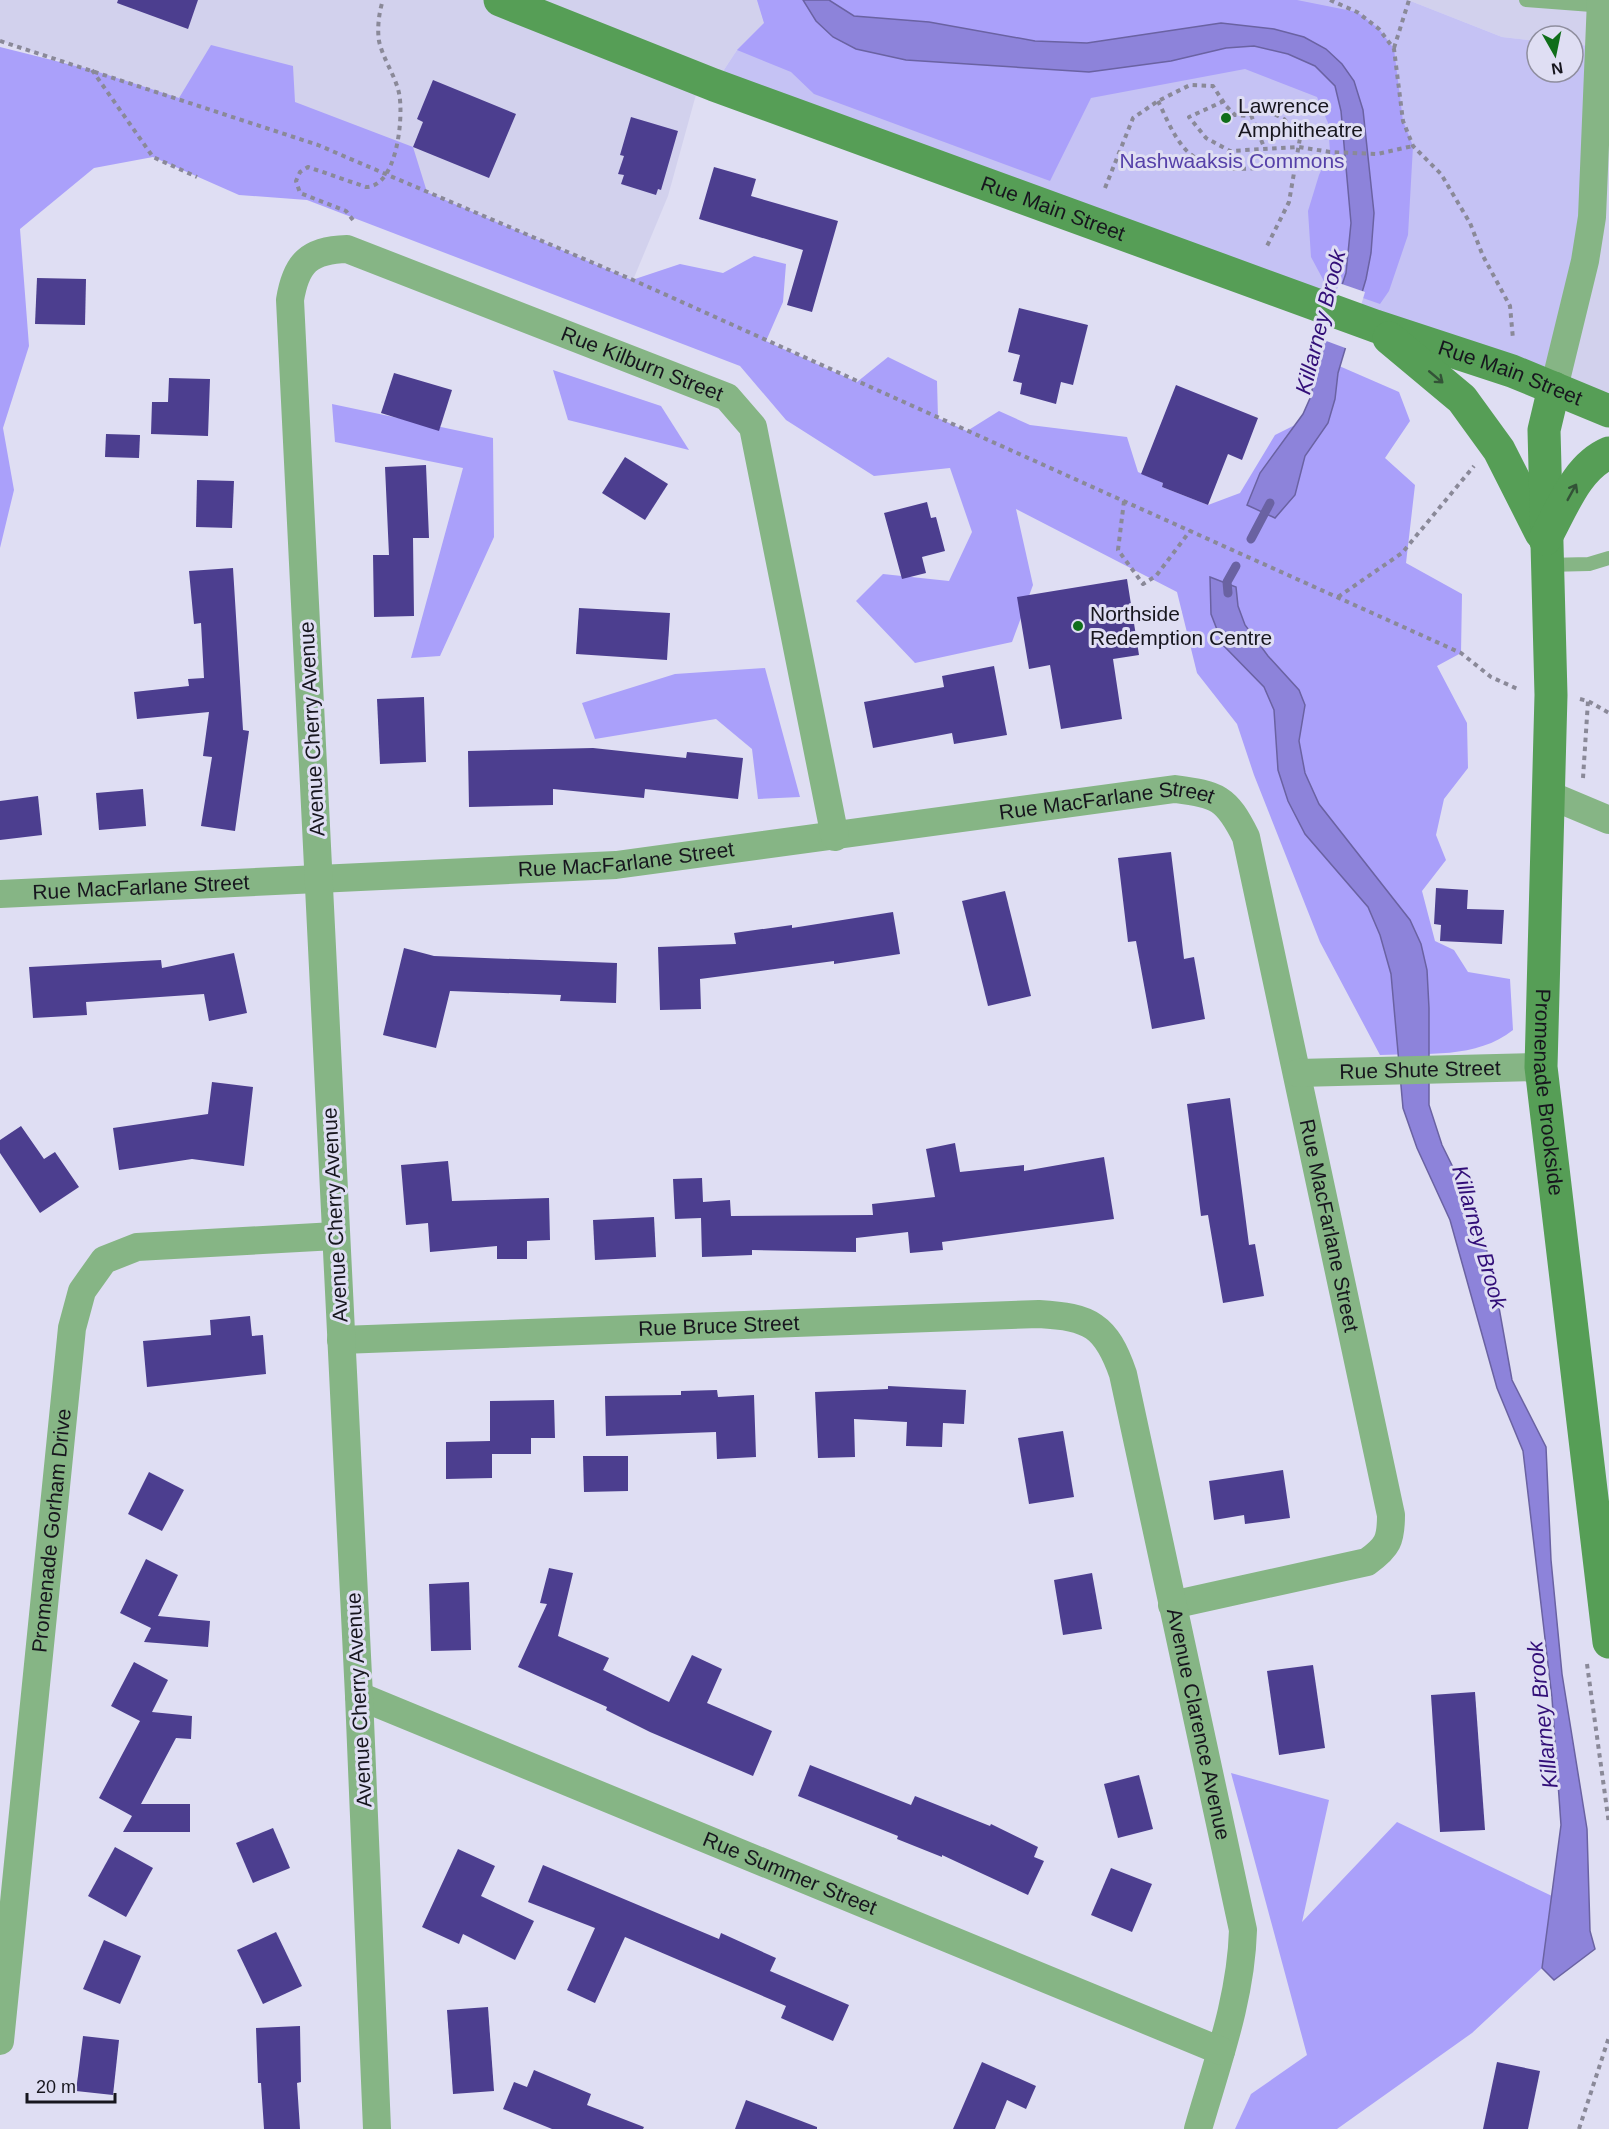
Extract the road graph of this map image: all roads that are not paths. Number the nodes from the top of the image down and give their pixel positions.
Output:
1 (500, 0) edge
2 (1526, 0) edge
3 (1604, 4) edge
4 (290, 300) joint
5 (1375, 326) junction
6 (1554, 388) junction
7 (1609, 411) edge
8 (1609, 453) edge
9 (1545, 553) junction
10 (1609, 558) edge
11 (1547, 794) junction
12 (1609, 820) edge
13 (835, 837) junction
14 (319, 877) junction
15 (0, 894) edge
16 (1541, 1067) junction
17 (1298, 1073) junction
18 (335, 1236) junction
19 (1093, 1325) joint
20 (341, 1340) junction
21 (1172, 1605) junction
22 (1609, 1642) edge
23 (359, 1696) junction
24 (0, 2041) edge
25 (1221, 2051) junction
26 (377, 2129) edge
27 (1198, 2129) edge

1 - 5 main road, Rue Main Street
2 - 3 lane
3 - 6 street
4 - 13 street, Rue Kilburn Street
4 - 14 street, Avenue Cherry Avenue
5 - 6 main road, Rue Main Street
5 -> 9 main road
6 - 7 main road, Rue Main Street
6 - 9 main road, Promenade Brookside
9 -> 8 main road
9 - 10 lane
9 - 11 main road, Promenade Brookside
11 - 12 street
11 - 16 main road, Promenade Brookside
13 - 14 street, Rue MacFarlane Street
13 - 17 street, Rue MacFarlane Street
14 - 15 street, Rue MacFarlane Street
14 - 18 street, Avenue Cherry Avenue
16 - 17 street, Rue Shute Street
16 - 22 main road, Promenade Brookside
17 - 21 street, Rue MacFarlane Street
18 - 20 street, Avenue Cherry Avenue
18 - 24 street, Promenade Gorham Drive
19 - 20 street, Rue Bruce Street
19 - 21 street, Avenue Clarence Avenue
20 - 23 street, Avenue Cherry Avenue
21 - 25 street, Avenue Clarence Avenue
23 - 25 street, Rue Summer Street
23 - 26 street, Avenue Cherry Avenue
25 - 27 street, Avenue Clarence Avenue

